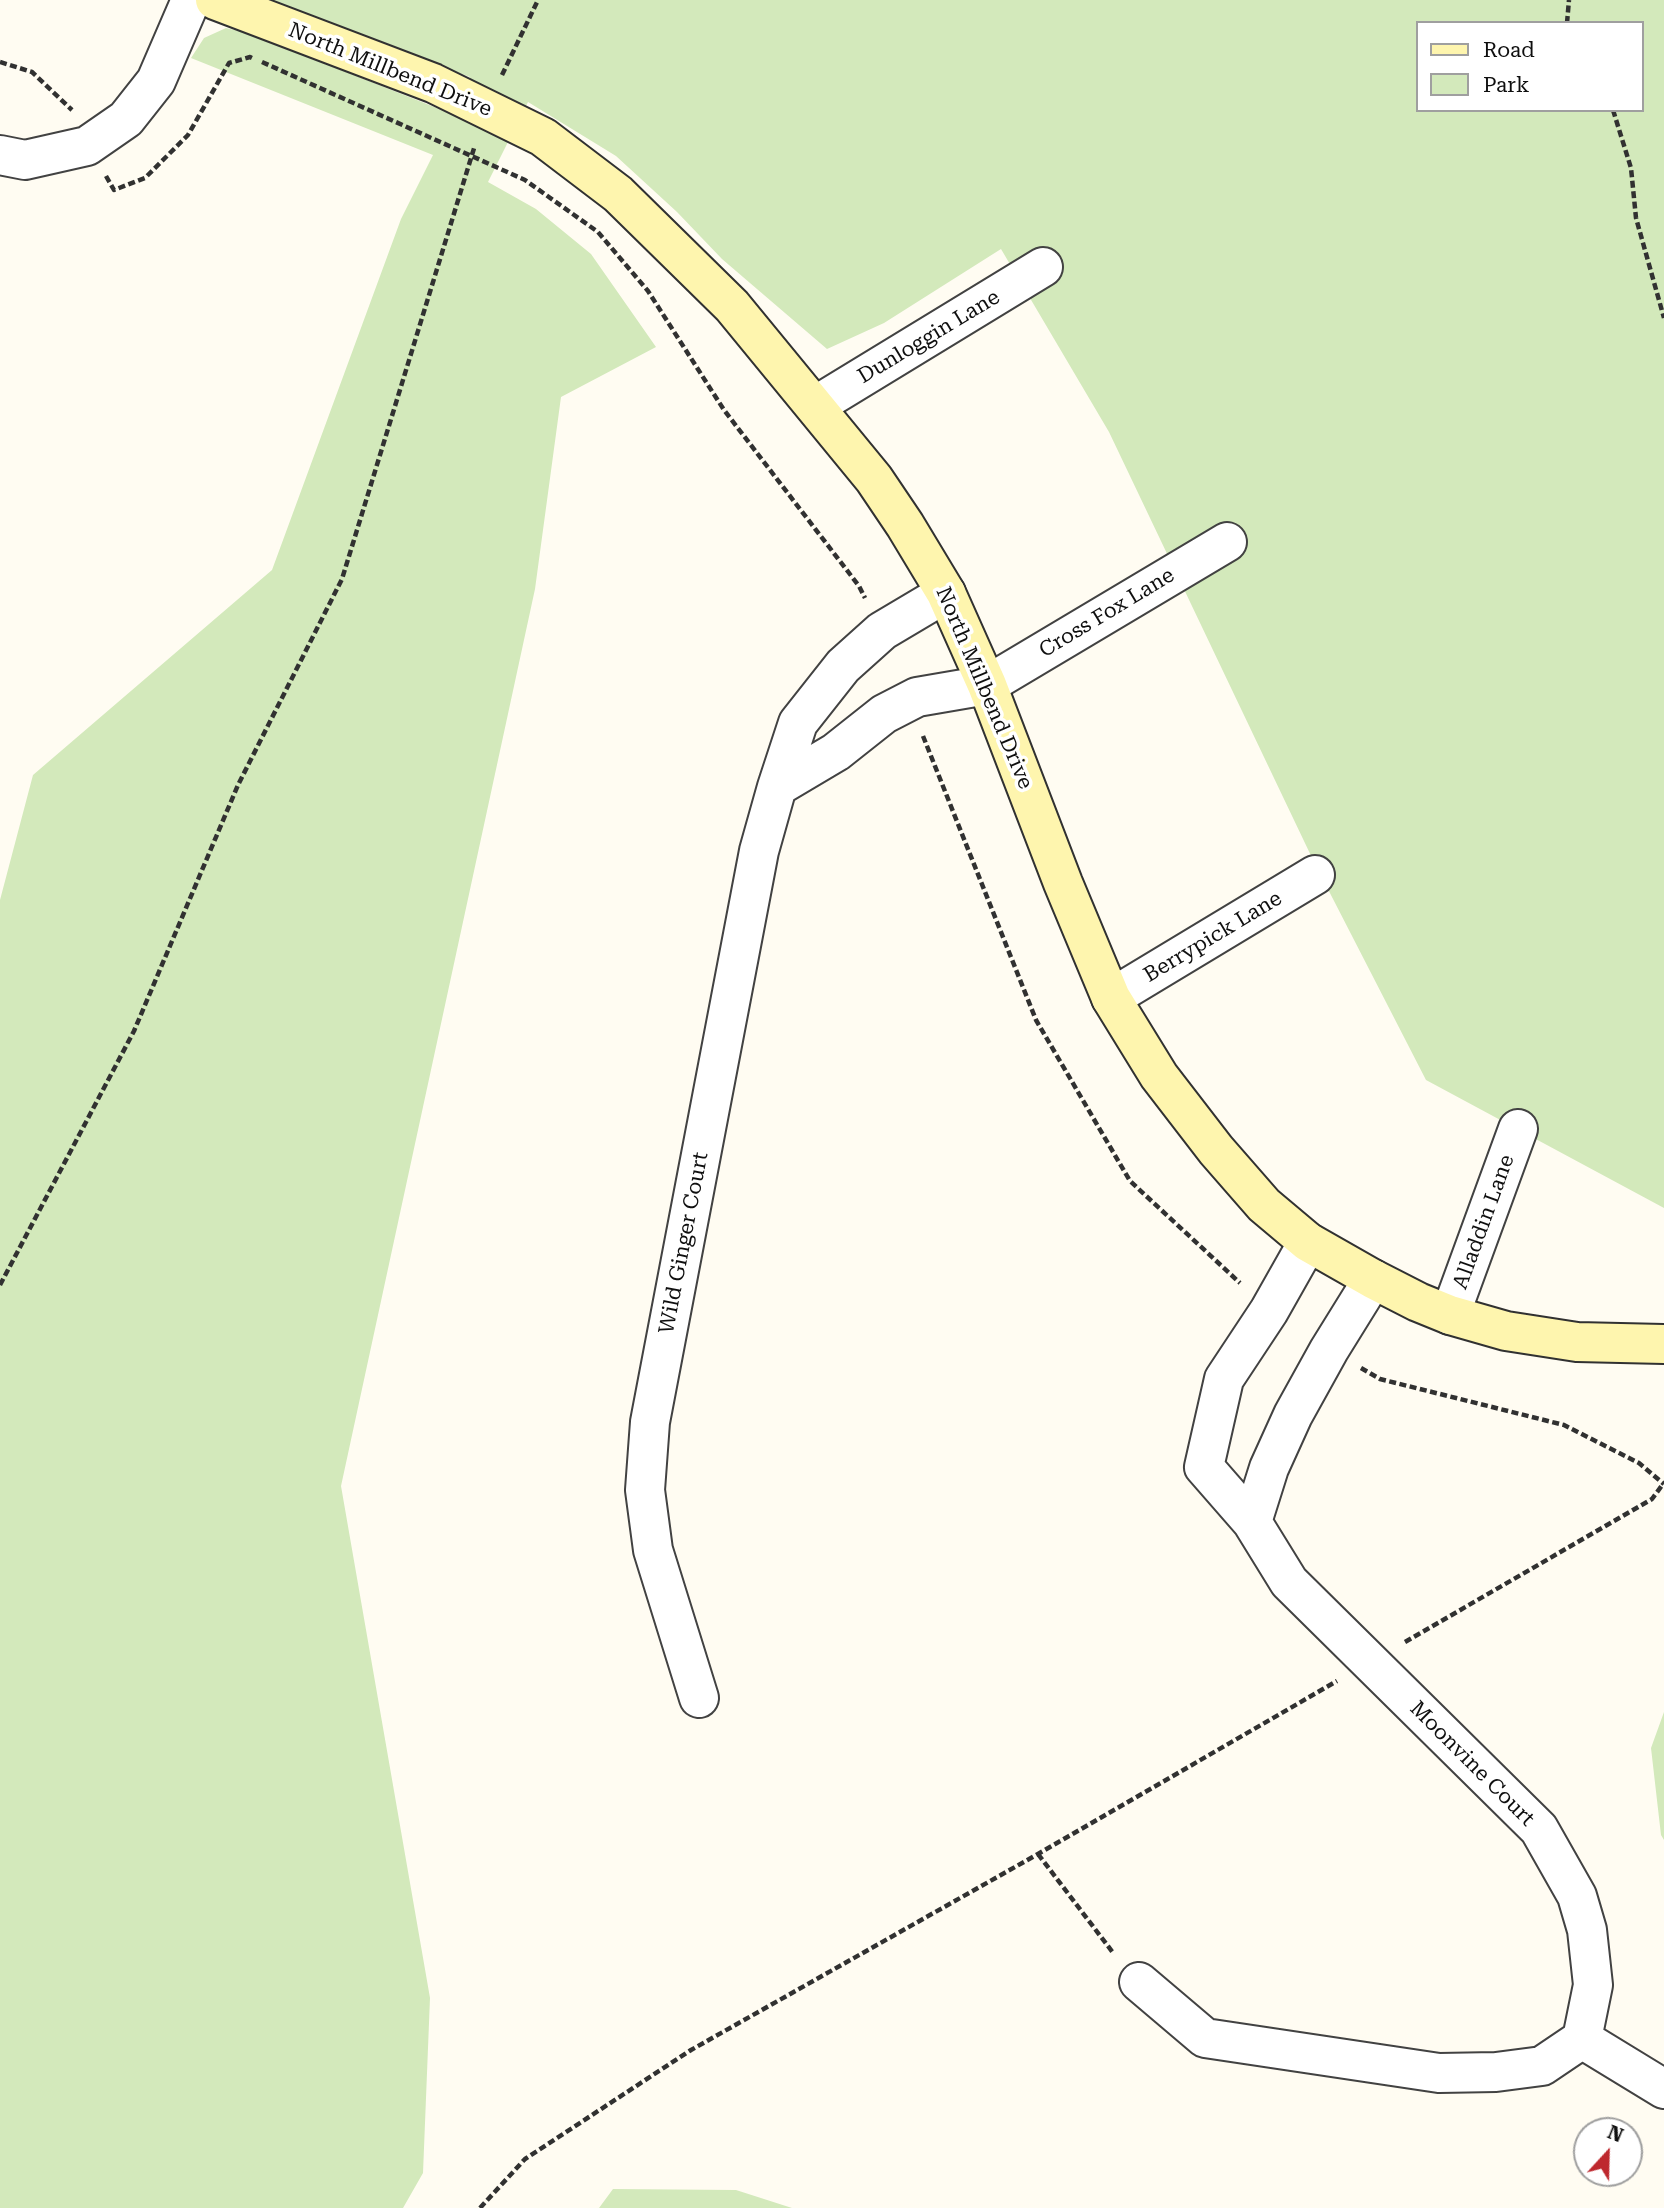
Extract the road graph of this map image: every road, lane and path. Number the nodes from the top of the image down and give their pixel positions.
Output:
1 (191, 0) edge
2 (215, 0) edge
3 (538, 0) edge
4 (1569, 0) edge
5 (1567, 21) edge
6 (486, 107) junction
7 (1614, 112) edge
8 (0, 155) edge
9 (1043, 267) dead end
10 (1664, 318) edge
11 (816, 406) junction
12 (1227, 542) dead end
13 (946, 593) junction
14 (987, 685) junction
15 (777, 787) junction
16 (1315, 876) dead end
17 (1111, 998) junction
18 (1518, 1129) dead end
19 (1308, 1242) junction
20 (1373, 1279) junction
21 (0, 1285) edge
22 (1450, 1315) junction
23 (1664, 1343) edge
24 (1663, 1484) edge
25 (1252, 1522) junction
26 (1370, 1662) junction
27 (699, 1698) dead end
28 (1038, 1854) junction
29 (1139, 1982) joint
30 (1582, 2039) junction
31 (1664, 2089) edge
32 (480, 2208) edge

1 - 8 street
2 - 6 street, North Millbend Drive
3 - 6 path
4 - 5 path
6 - 11 street, North Millbend Drive
6 - 21 path
7 - 10 path
9 - 11 street, Dunloggin Lane
11 - 13 street, North Millbend Drive
12 - 14 street, Cross Fox Lane
13 - 14 street, North Millbend Drive
13 - 15 street, Wild Ginger Court
14 - 15 street
14 - 17 street, North Millbend Drive
15 - 27 street, Wild Ginger Court
16 - 17 street, Berrypick Lane
17 - 19 street, North Millbend Drive
18 - 22 street, Alladdin Lane
19 - 20 street, North Millbend Drive
19 - 25 street, Moonvine Court
20 - 22 street, North Millbend Drive
20 - 25 street
22 - 23 street, North Millbend Drive
24 - 26 path
25 - 26 street, Moonvine Court
26 - 28 path
26 - 30 street, Moonvine Court
28 - 29 path
28 - 32 path
29 - 30 street
30 - 31 street

